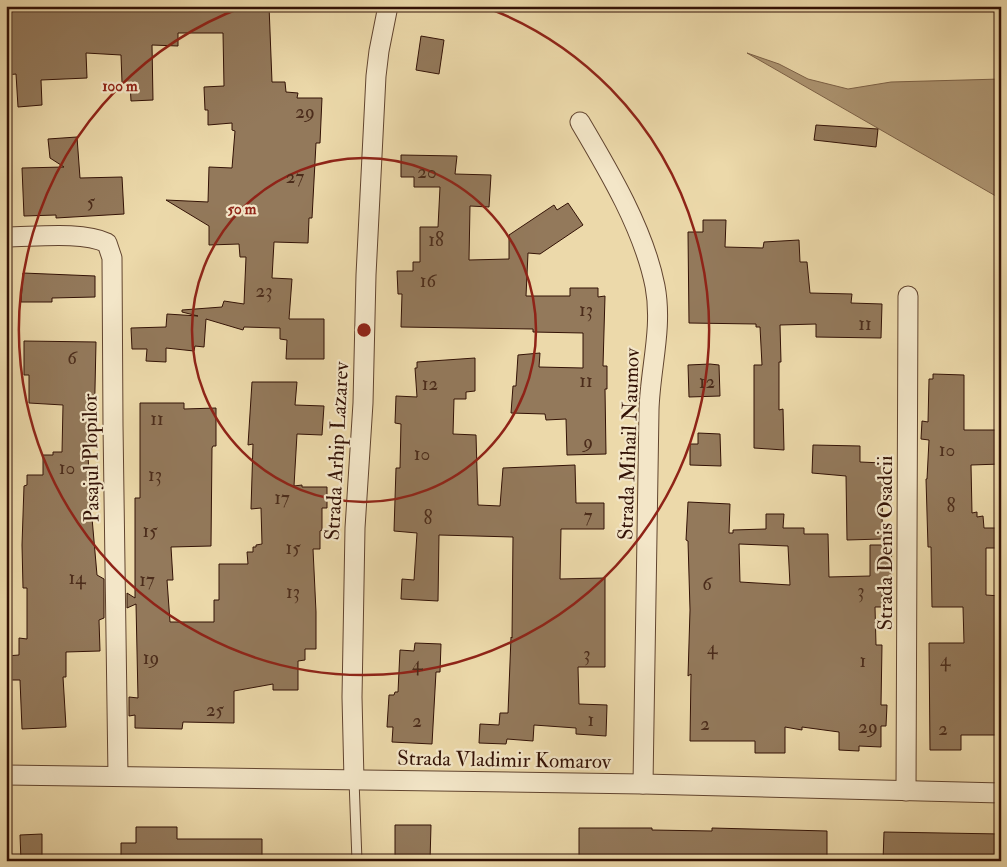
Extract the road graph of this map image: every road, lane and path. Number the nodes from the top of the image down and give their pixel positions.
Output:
1 (388, 6) edge
2 (580, 122) dead end
3 (6, 237) edge
4 (908, 296) dead end
5 (6, 775) edge
6 (118, 776) junction
7 (354, 780) junction
8 (643, 784) junction
9 (906, 790) junction
10 (1001, 793) edge
11 (357, 861) edge

1 - 7 street, Strada Arhip Lazarev
2 - 8 street, Strada Mihail Naumov
3 - 6 street, Pasajul Plopilor
4 - 9 street, Strada Denis Osadcii
5 - 6 street, Strada Vladimir Komarov
6 - 7 street, Strada Vladimir Komarov
7 - 8 street, Strada Vladimir Komarov
7 - 11 lane
8 - 9 street, Strada Vladimir Komarov
9 - 10 street, Strada Vladimir Komarov

